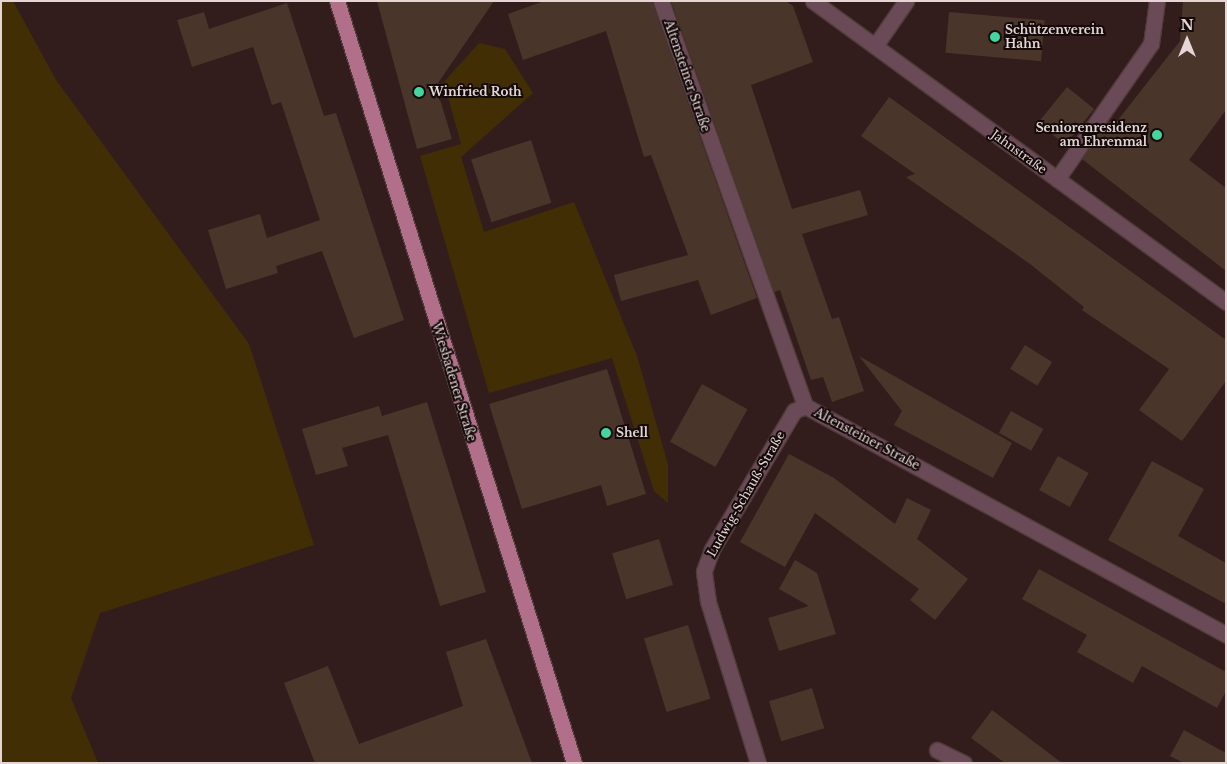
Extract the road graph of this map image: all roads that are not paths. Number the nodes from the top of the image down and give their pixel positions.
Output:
1 (337, 1) edge
2 (661, 1) edge
3 (814, 1) edge
4 (906, 1) edge
5 (1157, 1) edge
6 (875, 46) junction
7 (1057, 180) junction
8 (1226, 302) edge
9 (805, 406) junction
10 (1226, 635) edge
11 (937, 750) dead end
12 (574, 763) edge
13 (758, 763) edge
14 (964, 763) edge

1 - 12 main road, Wiesbadener Straße
2 - 9 street, Altensteiner Straße
3 - 6 street, Jahnstraße
4 - 6 street
5 - 7 street
6 - 7 street, Jahnstraße
7 - 8 street, Jahnstraße
9 - 10 street, Altensteiner Straße
9 - 13 street, Ludwig-Schauß-Straße
11 - 14 street

